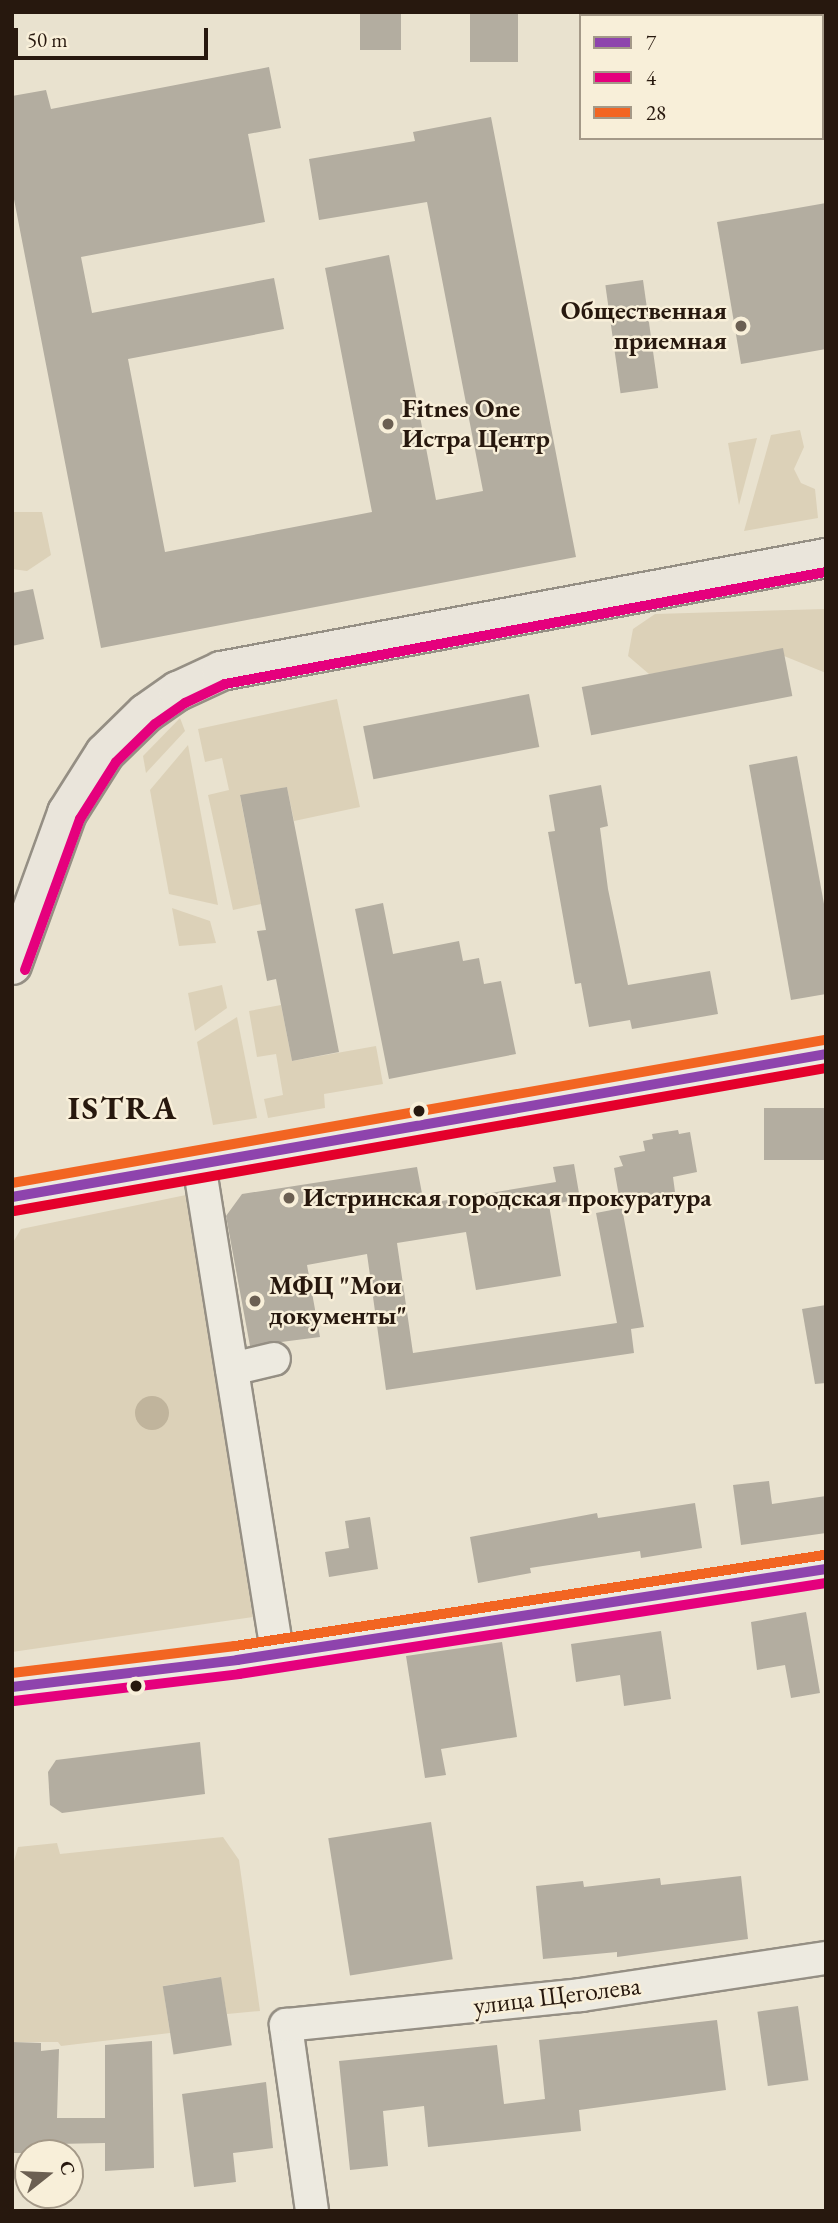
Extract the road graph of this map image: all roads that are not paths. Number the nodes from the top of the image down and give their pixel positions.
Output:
1 (826, 558) edge
2 (12, 965) edge
3 (826, 1054) edge
4 (200, 1164) junction
5 (12, 1197) edge
6 (274, 1359) dead end
7 (232, 1369) junction
8 (826, 1569) edge
9 (276, 1647) junction
10 (12, 1687) edge
11 (826, 1958) edge
12 (312, 2211) edge

1 - 2 main road
3 - 4 street
4 - 5 street
4 - 7 street
6 - 7 street
7 - 9 street
8 - 9 street
9 - 10 street
11 - 12 street, улица Щеголева

